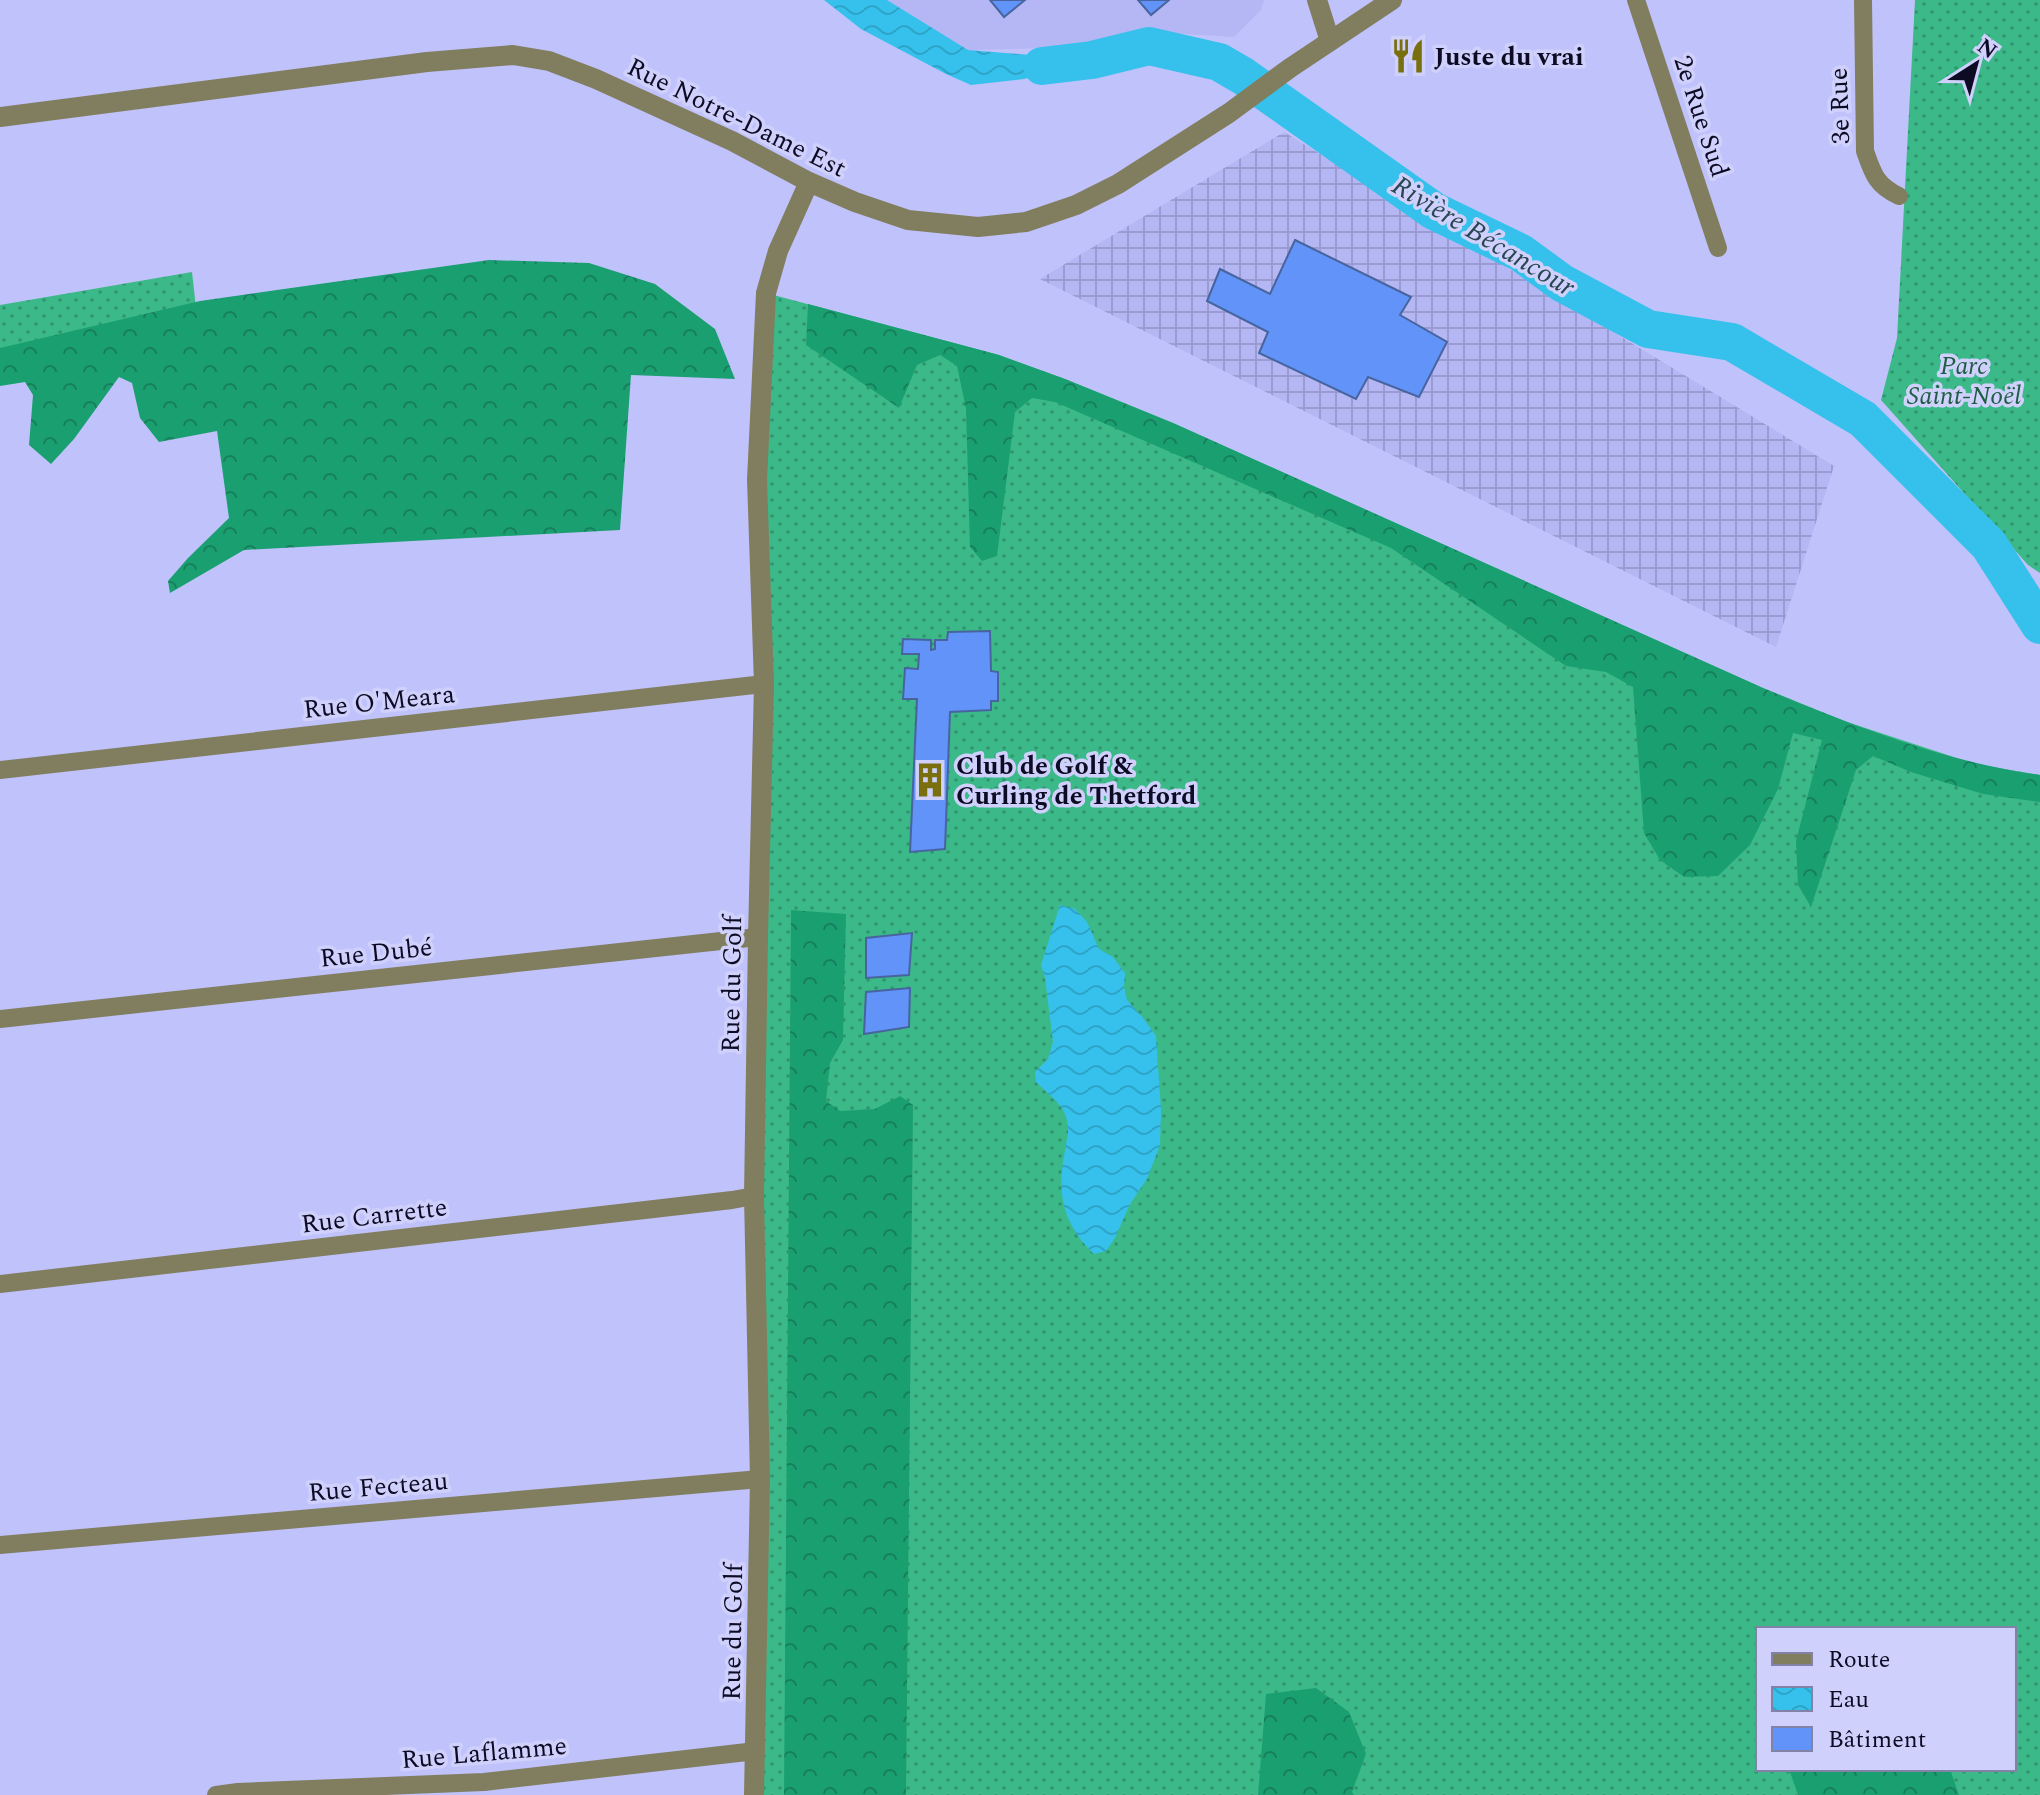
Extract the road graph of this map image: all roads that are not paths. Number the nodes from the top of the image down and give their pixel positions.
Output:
1 (1317, 0) edge
2 (1392, 0) edge
3 (1636, 0) edge
4 (1863, 0) edge
5 (1330, 41) junction
6 (0, 117) edge
7 (809, 182) junction
8 (1899, 196) dead end
9 (1718, 248) dead end
10 (764, 684) junction
11 (0, 770) edge
12 (758, 937) junction
13 (0, 1019) edge
14 (754, 1196) junction
15 (0, 1284) edge
16 (760, 1479) junction
17 (0, 1545) edge
18 (756, 1751) junction
19 (484, 1788) edge
20 (238, 1794) edge
21 (216, 1795) edge
22 (754, 1795) edge

1 - 5 street
2 - 5 street, Rue Notre-Dame Est
3 - 9 street, 2e Rue Sud
4 - 8 street, 3e Rue
5 - 7 street, Rue Notre-Dame Est
6 - 7 street, Rue Notre-Dame Est
7 - 10 street, Rue du Golf
10 - 11 street, Rue O'Meara
10 - 12 street, Rue du Golf
12 - 13 street, Rue Dubé
12 - 14 street, Rue du Golf
14 - 15 street, Rue Carrette
14 - 16 street, Rue du Golf
16 - 17 street, Rue Fecteau
16 - 18 street, Rue du Golf
18 - 19 street, Rue Laflamme
18 - 22 street, Rue du Golf
19 - 20 street, Rue Laflamme
20 - 21 street, Rue Laflamme

